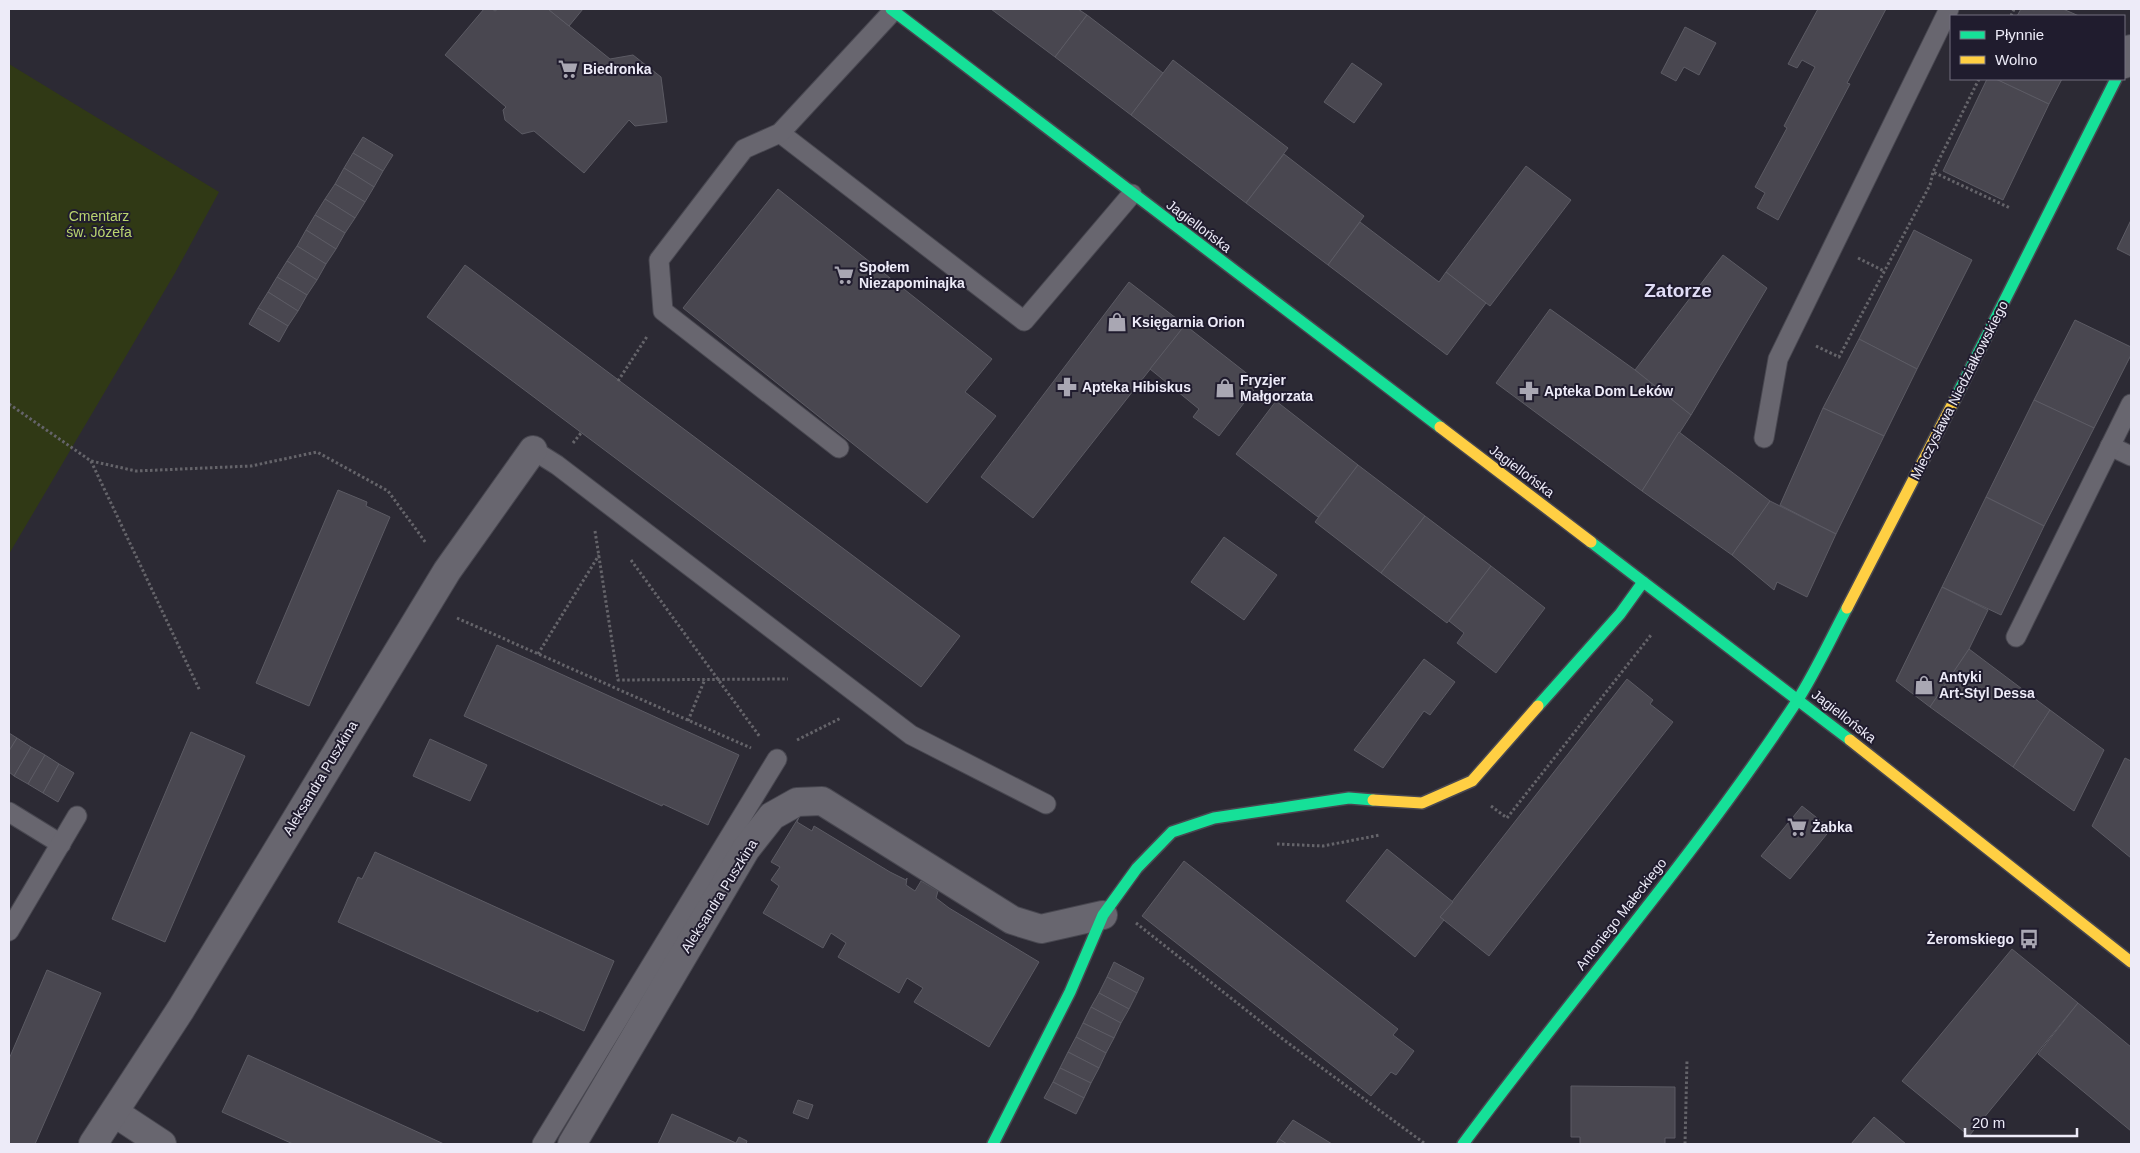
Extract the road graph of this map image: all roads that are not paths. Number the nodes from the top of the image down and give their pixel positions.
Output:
1 (1950, 9) edge
2 (892, 10) edge
3 (2131, 49) edge
4 (2125, 62) edge
5 (2115, 80) edge
6 (780, 132) junction
7 (1132, 194) junction
8 (2131, 404) edge
9 (1764, 438) dead end
10 (2110, 446) junction
11 (839, 448) dead end
12 (533, 450) joint
13 (2131, 456) edge
14 (1643, 582) junction
15 (2016, 637) dead end
16 (1798, 699) junction
17 (774, 756) road end
18 (1046, 804) dead end
19 (9, 812) edge
20 (77, 816) dead end
21 (61, 844) junction
22 (1103, 915) junction
23 (9, 931) edge
24 (2131, 962) edge
25 (115, 1113) junction
26 (93, 1144) edge
27 (162, 1144) edge
28 (542, 1144) edge
29 (572, 1144) edge
30 (993, 1144) edge
31 (1462, 1144) edge

1 - 9 lane
2 - 6 lane
2 - 7 street, Jagiellońska
3 - 4 street
5 - 16 street, Mieczysława Niedziałkowskiego
6 - 7 lane
6 - 11 lane
7 - 14 street, Jagiellońska
8 - 10 lane
10 - 13 lane
10 - 15 lane
12 - 18 lane
12 - 25 street, Aleksandra Puszkina
14 - 16 street, Jagiellońska
14 - 22 street
16 - 24 street, Jagiellońska
16 - 31 street, Antoniego Małeckiego
17 - 28 lane
19 - 21 lane
20 - 21 lane
21 - 23 lane
22 - 29 street, Aleksandra Puszkina
22 - 30 street
25 - 26 street, Aleksandra Puszkina
25 - 27 street

